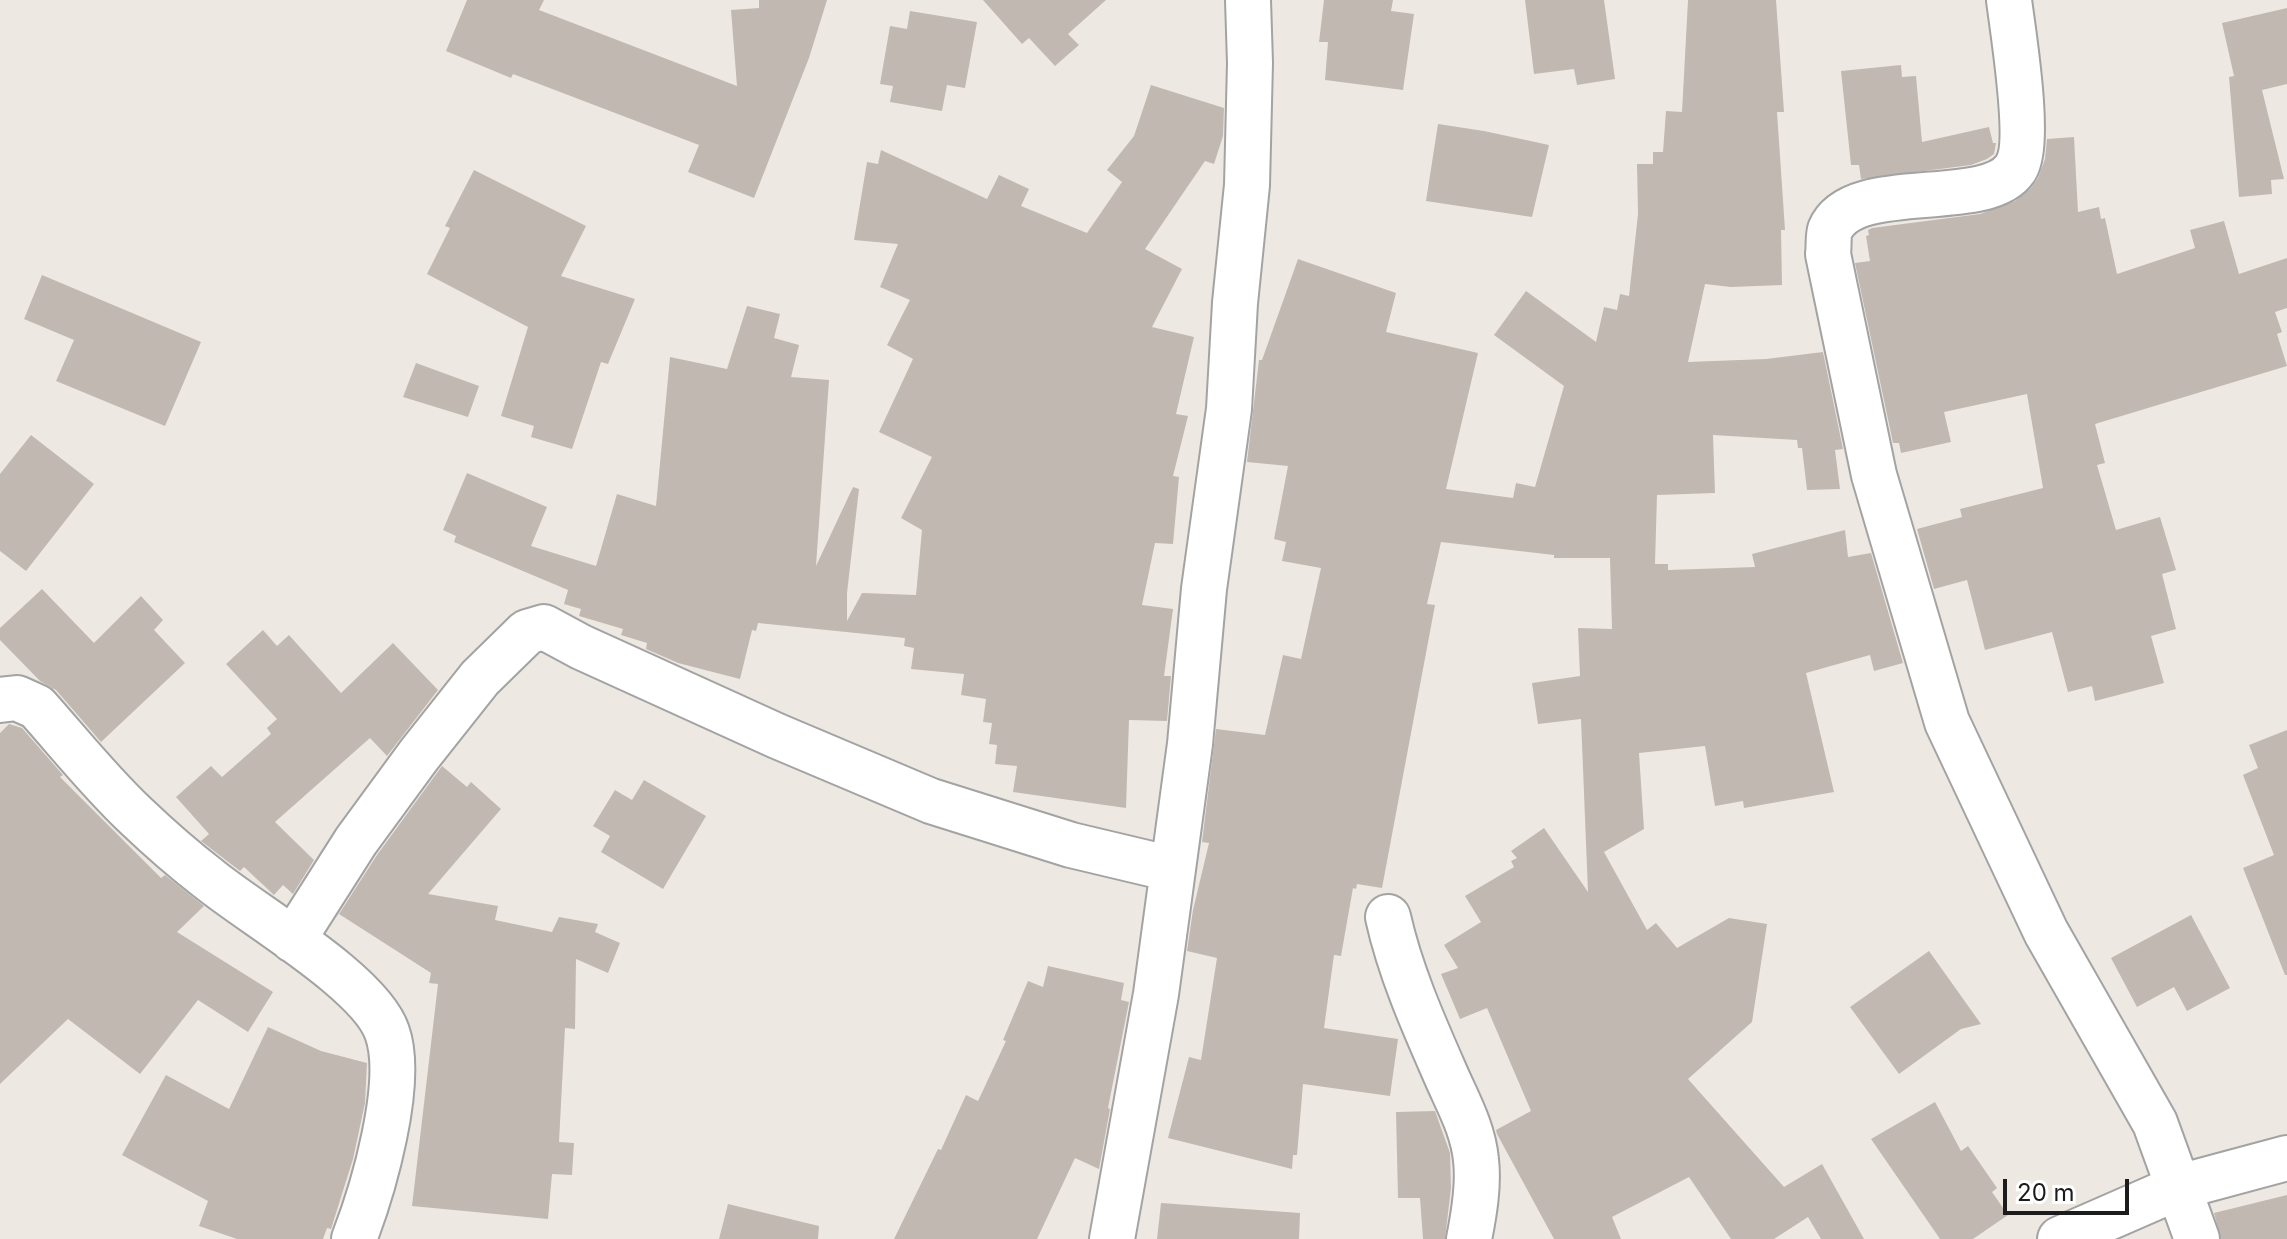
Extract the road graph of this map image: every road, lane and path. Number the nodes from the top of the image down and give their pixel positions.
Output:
1 (1248, 0) edge
2 (2009, 0) edge
3 (0, 700) edge
4 (1172, 869) junction
5 (1388, 917) dead end
6 (293, 940) junction
7 (2287, 1158) edge
8 (2179, 1187) junction
9 (354, 1239) edge
10 (1112, 1239) edge
11 (1469, 1239) edge
12 (2060, 1239) edge
13 (2197, 1239) edge

1 - 4 street
2 - 8 street
3 - 6 street
4 - 6 street
4 - 10 street
5 - 11 street
6 - 9 street
7 - 8 street
8 - 12 street
8 - 13 street

